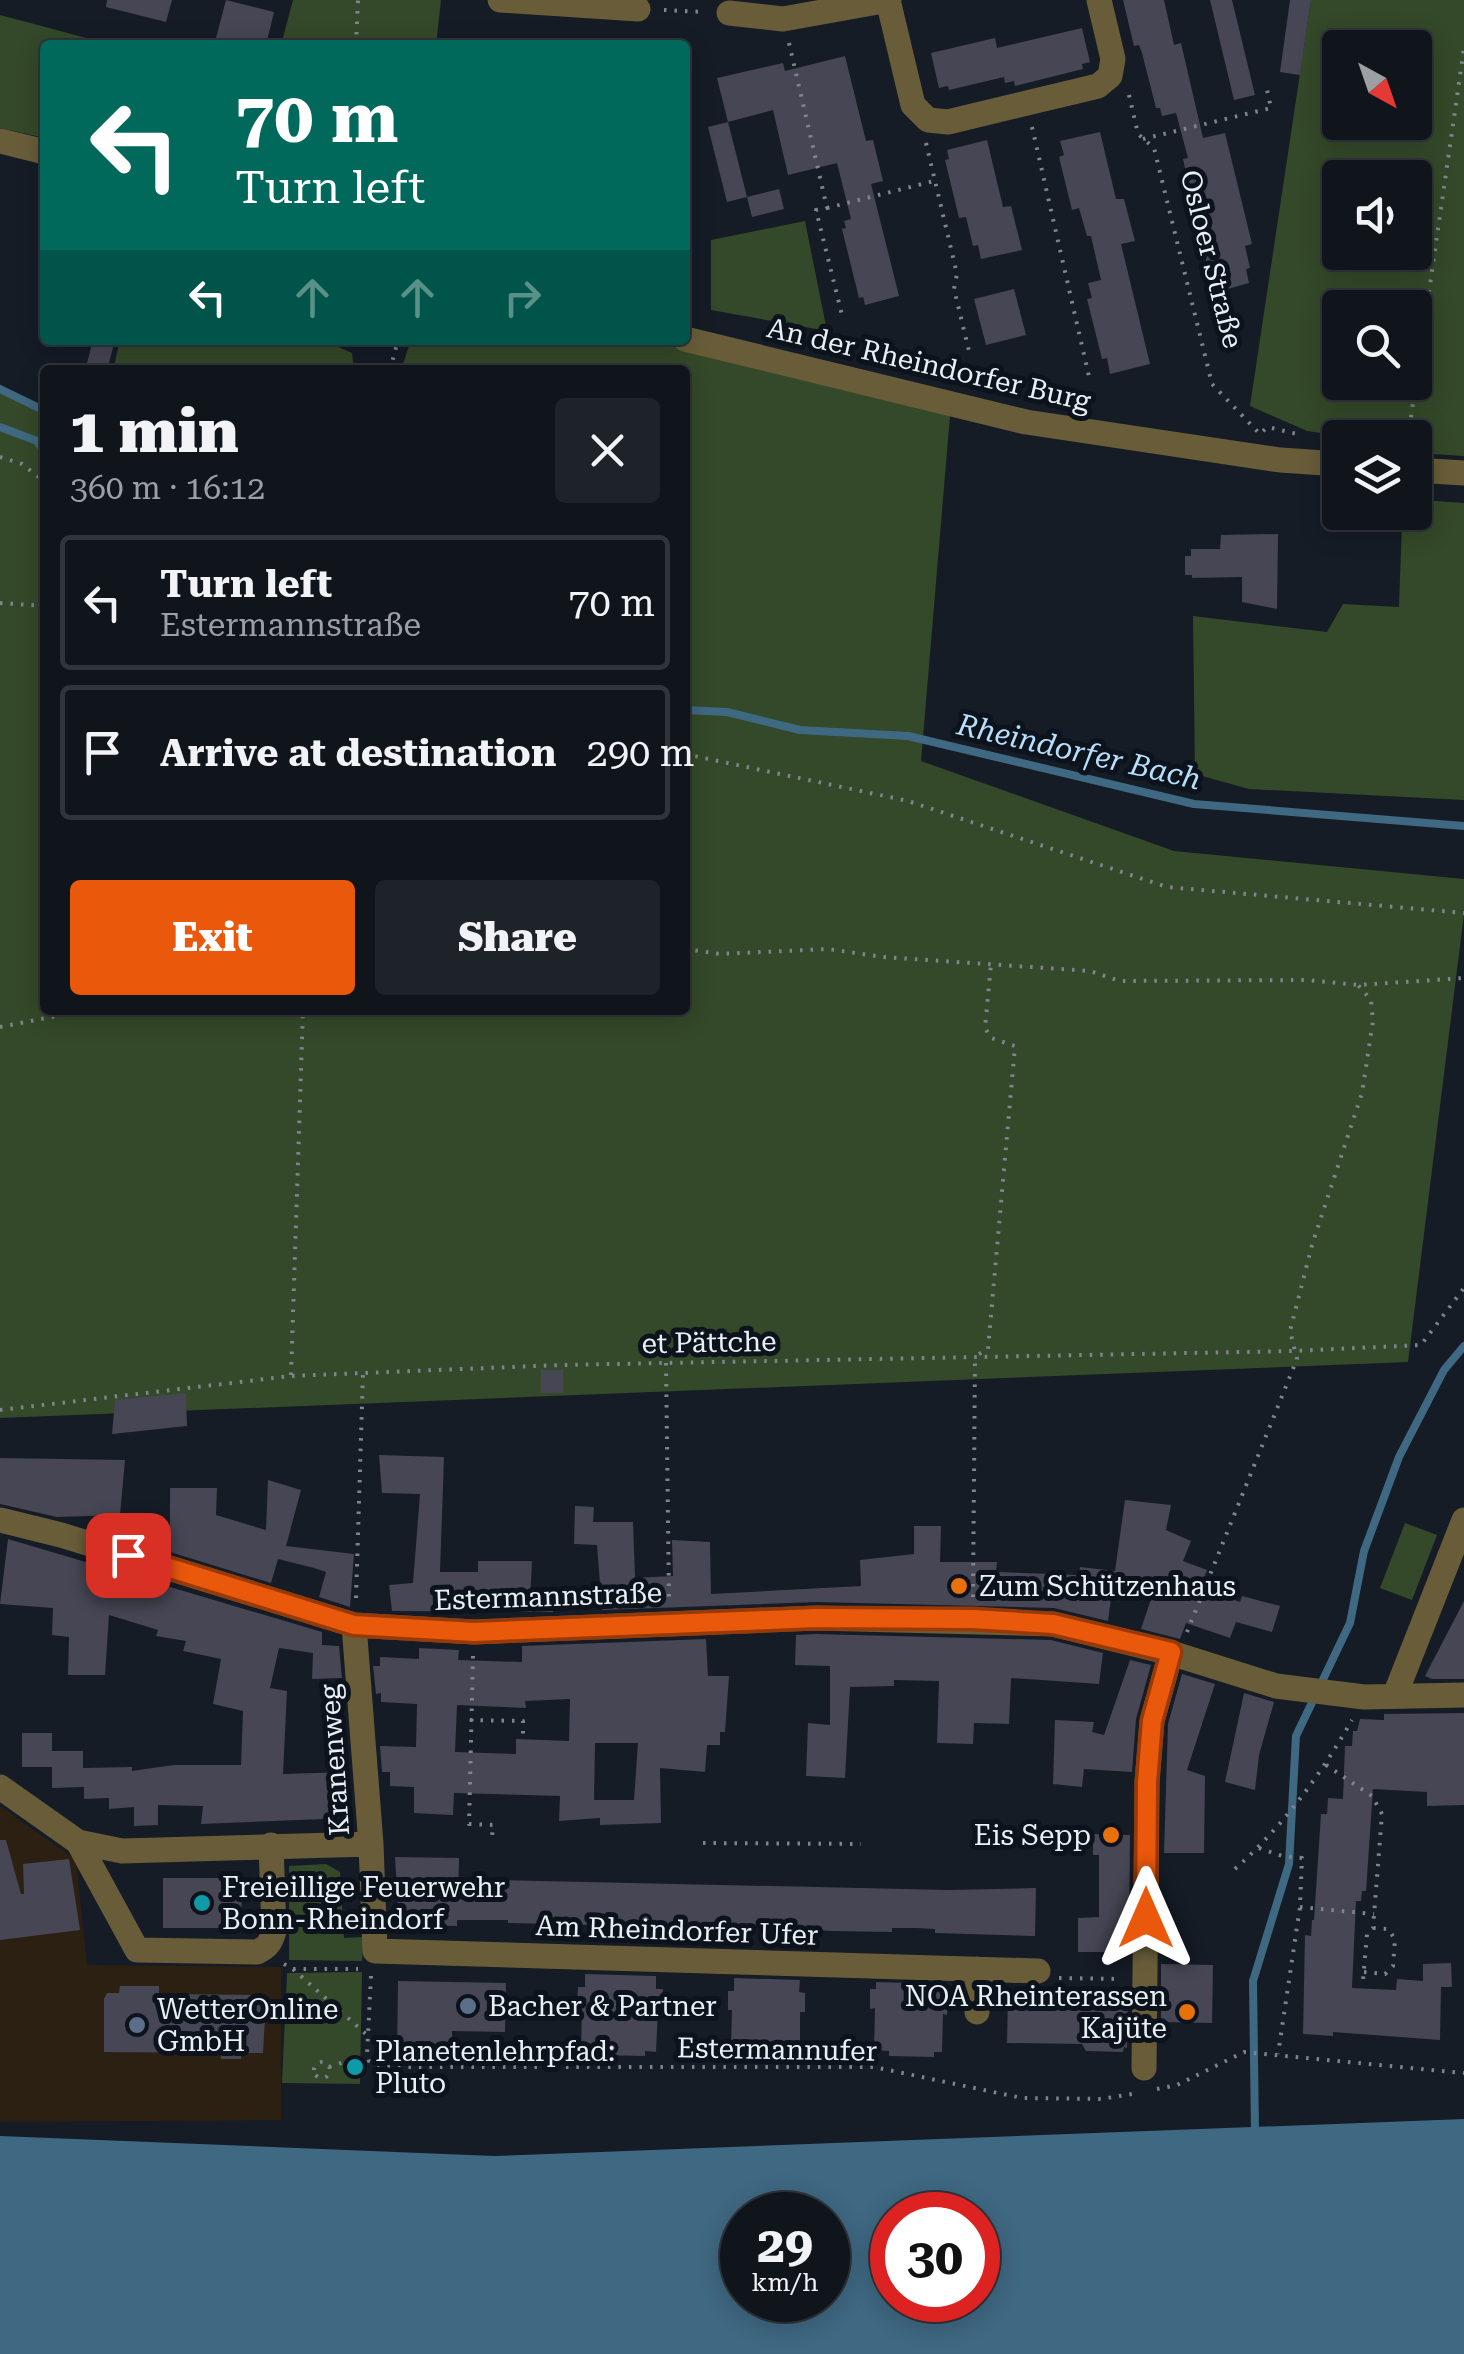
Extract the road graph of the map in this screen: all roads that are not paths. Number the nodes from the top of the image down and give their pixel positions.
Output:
1 (500, 0) edge
2 (888, 0) edge
3 (1099, 0) edge
4 (549, 2) edge
5 (638, 8) road end
6 (746, 10) edge
7 (0, 141) edge
8 (40, 151) edge
9 (690, 340) edge
10 (1322, 463) edge
11 (1432, 471) edge
12 (1464, 474) edge
13 (0, 1520) edge
14 (1464, 1520) edge
15 (354, 1625) junction
16 (1171, 1652) junction
17 (1396, 1695) junction
18 (1464, 1696) edge
19 (0, 1787) edge
20 (78, 1842) junction
21 (371, 1844) junction
22 (271, 1846) junction
23 (373, 1960) joint
24 (977, 1970) junction
25 (1038, 1971) road end
26 (977, 2012) dead end
27 (1144, 2068) dead end

1 - 4 street
2 - 3 street
2 - 6 street
4 - 5 street
7 - 8 street
9 - 10 street, An der Rheindorfer Burg
11 - 12 street
13 - 15 street, Estermannstraße
14 - 17 street
15 - 16 street, Estermannstraße
15 - 21 street, Kranenweg
16 - 17 street, Estermannstraße
16 - 27 street
17 - 18 street, Estermannstraße
19 - 20 street
20 - 22 street
20 - 22 street
21 - 22 street
21 - 23 street, Kranenweg
23 - 24 street, Am Rheindorfer Ufer
24 - 25 street, Am Rheindorfer Ufer
24 - 26 street

